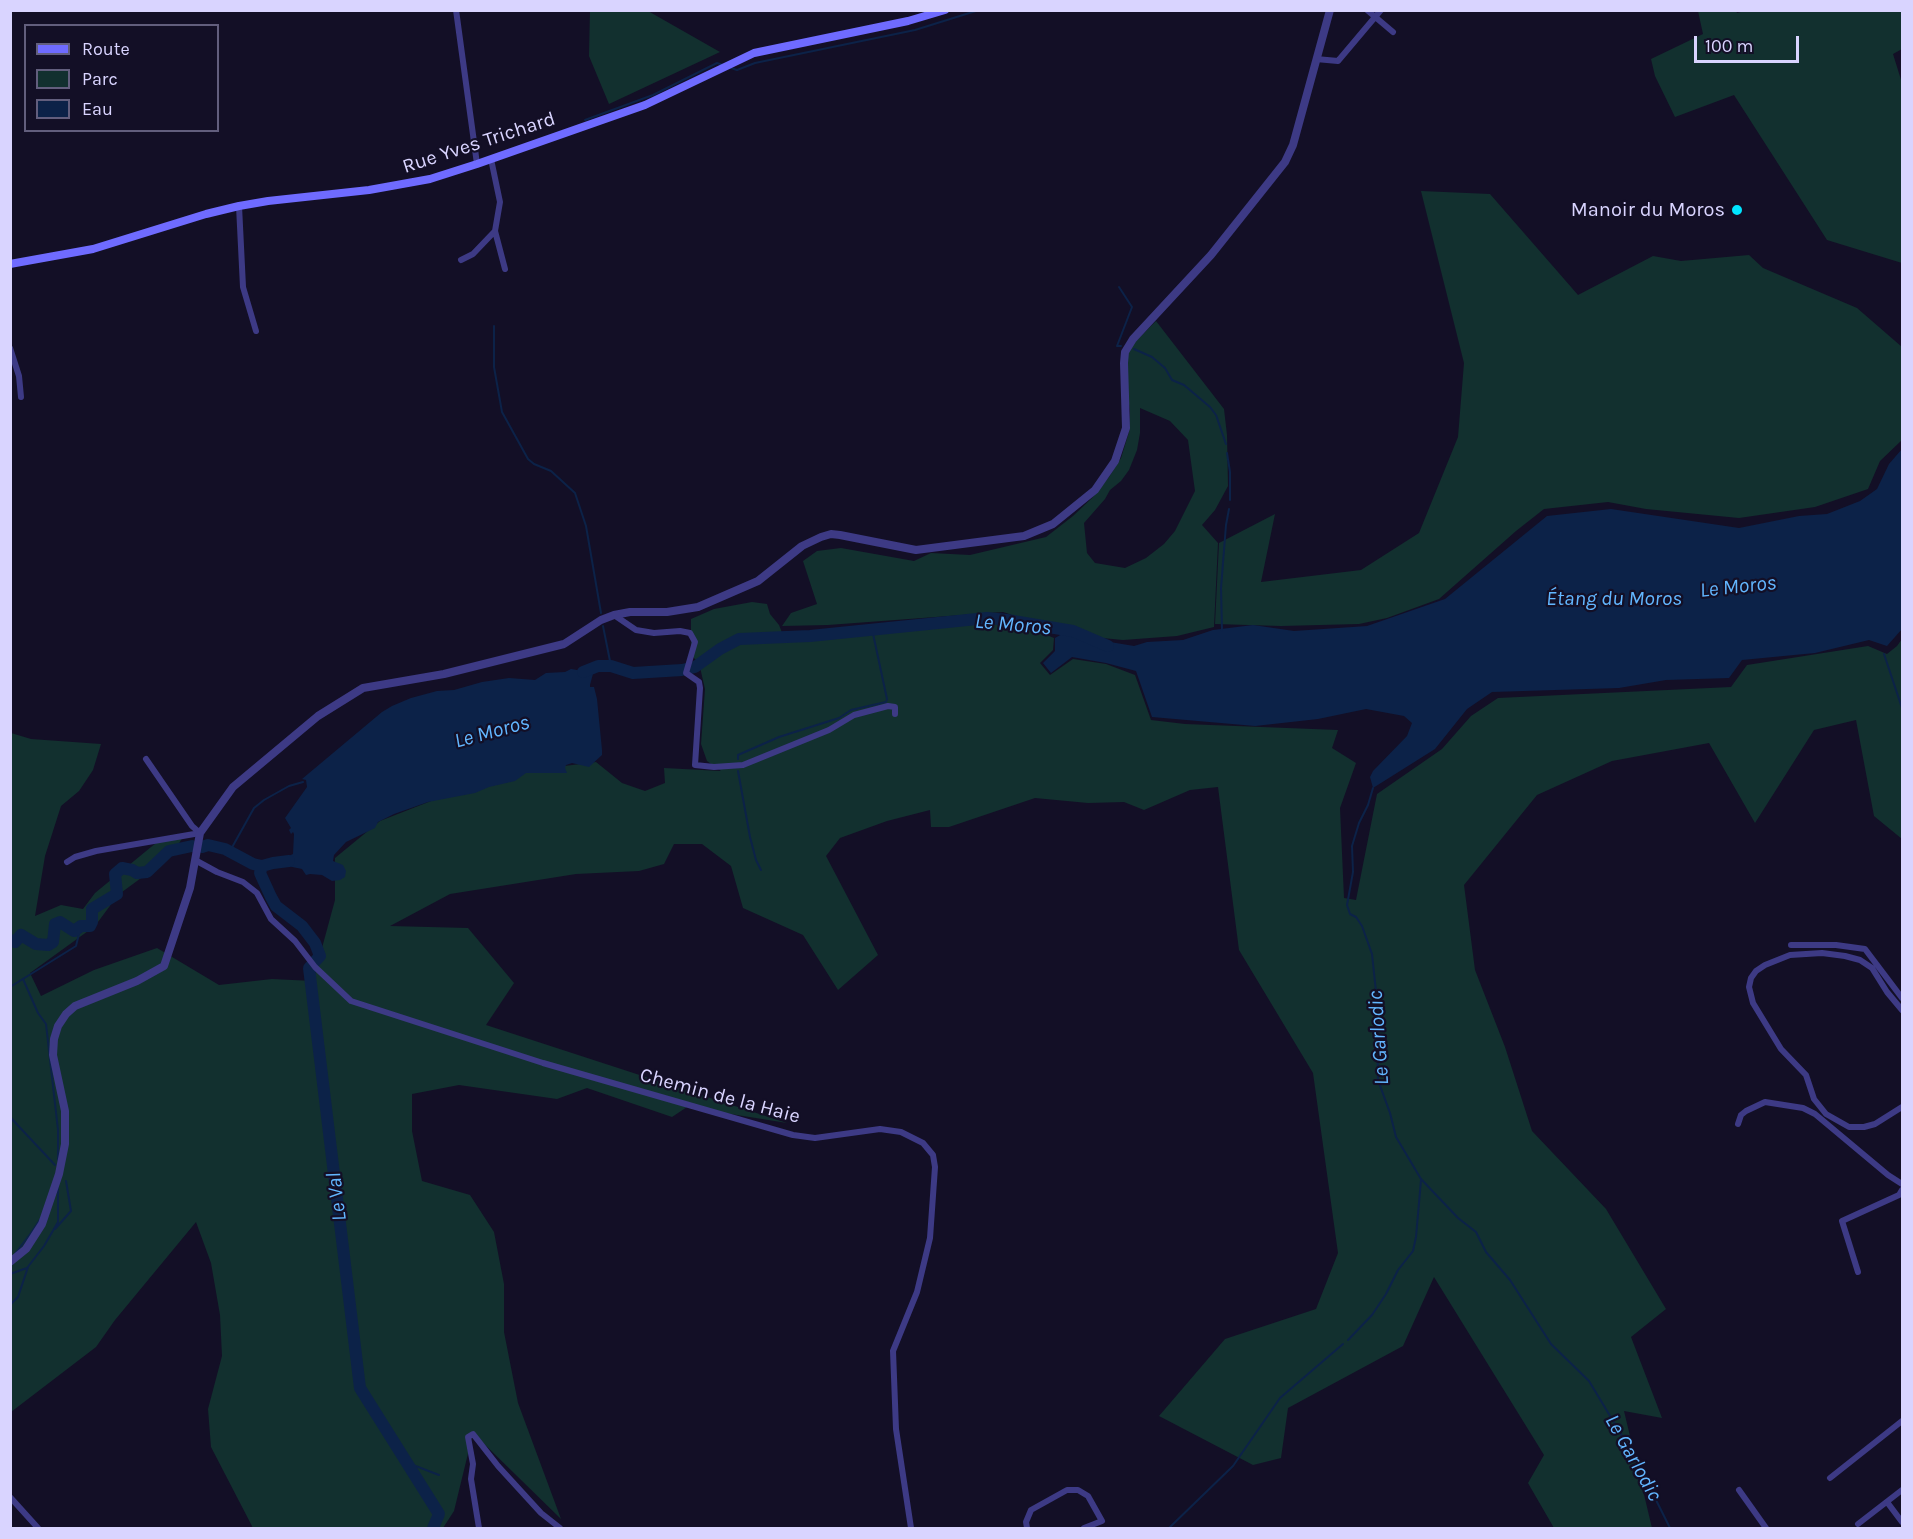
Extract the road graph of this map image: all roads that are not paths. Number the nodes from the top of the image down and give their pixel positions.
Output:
1 (456, 10) edge
2 (945, 10) edge
3 (1330, 10) edge
4 (1367, 10) edge
5 (1381, 10) edge
6 (1375, 17) junction
7 (1393, 32) dead end
8 (1316, 59) junction
9 (491, 159) junction
10 (477, 164) junction
11 (239, 206) junction
12 (495, 231) junction
13 (461, 260) dead end
14 (10, 264) edge
15 (505, 269) dead end
16 (256, 331) dead end
17 (10, 348) edge
18 (21, 397) dead end
19 (614, 615) junction
20 (895, 714) dead end
21 (146, 759) dead end
22 (200, 833) junction
23 (195, 860) junction
24 (67, 862) dead end
25 (1791, 945) dead end
26 (1902, 998) edge
27 (1902, 1010) edge
28 (1902, 1107) edge
29 (1738, 1124) dead end
30 (1849, 1127) junction
31 (1846, 1139) junction
32 (1902, 1184) edge
33 (1902, 1190) edge
34 (10, 1262) edge
35 (1858, 1272) dead end
36 (1902, 1421) edge
37 (1830, 1478) dead end
38 (1739, 1490) dead end
39 (1902, 1490) edge
40 (10, 1497) edge
41 (1887, 1502) junction
42 (1902, 1522) edge
43 (1858, 1524) dead end
44 (38, 1528) edge
45 (479, 1528) edge
46 (560, 1528) edge
47 (911, 1528) edge
48 (1028, 1528) edge
49 (1084, 1528) edge
50 (1766, 1528) edge

1 - 10 street
2 - 9 main road, Rue Yves Trichard
3 - 8 street
4 - 6 street
5 - 6 street
6 - 7 street
6 - 8 street
8 - 19 street
9 - 10 main road, Rue Yves Trichard
9 - 12 street
10 - 11 main road, Rue Yves Trichard
11 - 14 main road, Rue Yves Trichard
11 - 16 street
12 - 13 street
12 - 15 street
17 - 18 street
19 - 20 street
19 - 22 street
21 - 22 street
22 - 23 street
22 - 24 street
23 - 34 street
23 - 47 street, Chemin de la Haie
25 - 26 street
27 - 30 street
28 - 30 street
29 - 31 street
30 - 31 street
31 - 32 street
33 - 35 street
36 - 37 street
38 - 50 street
39 - 41 street
40 - 44 street
41 - 42 street
41 - 43 street
45 - 46 street
48 - 49 street

